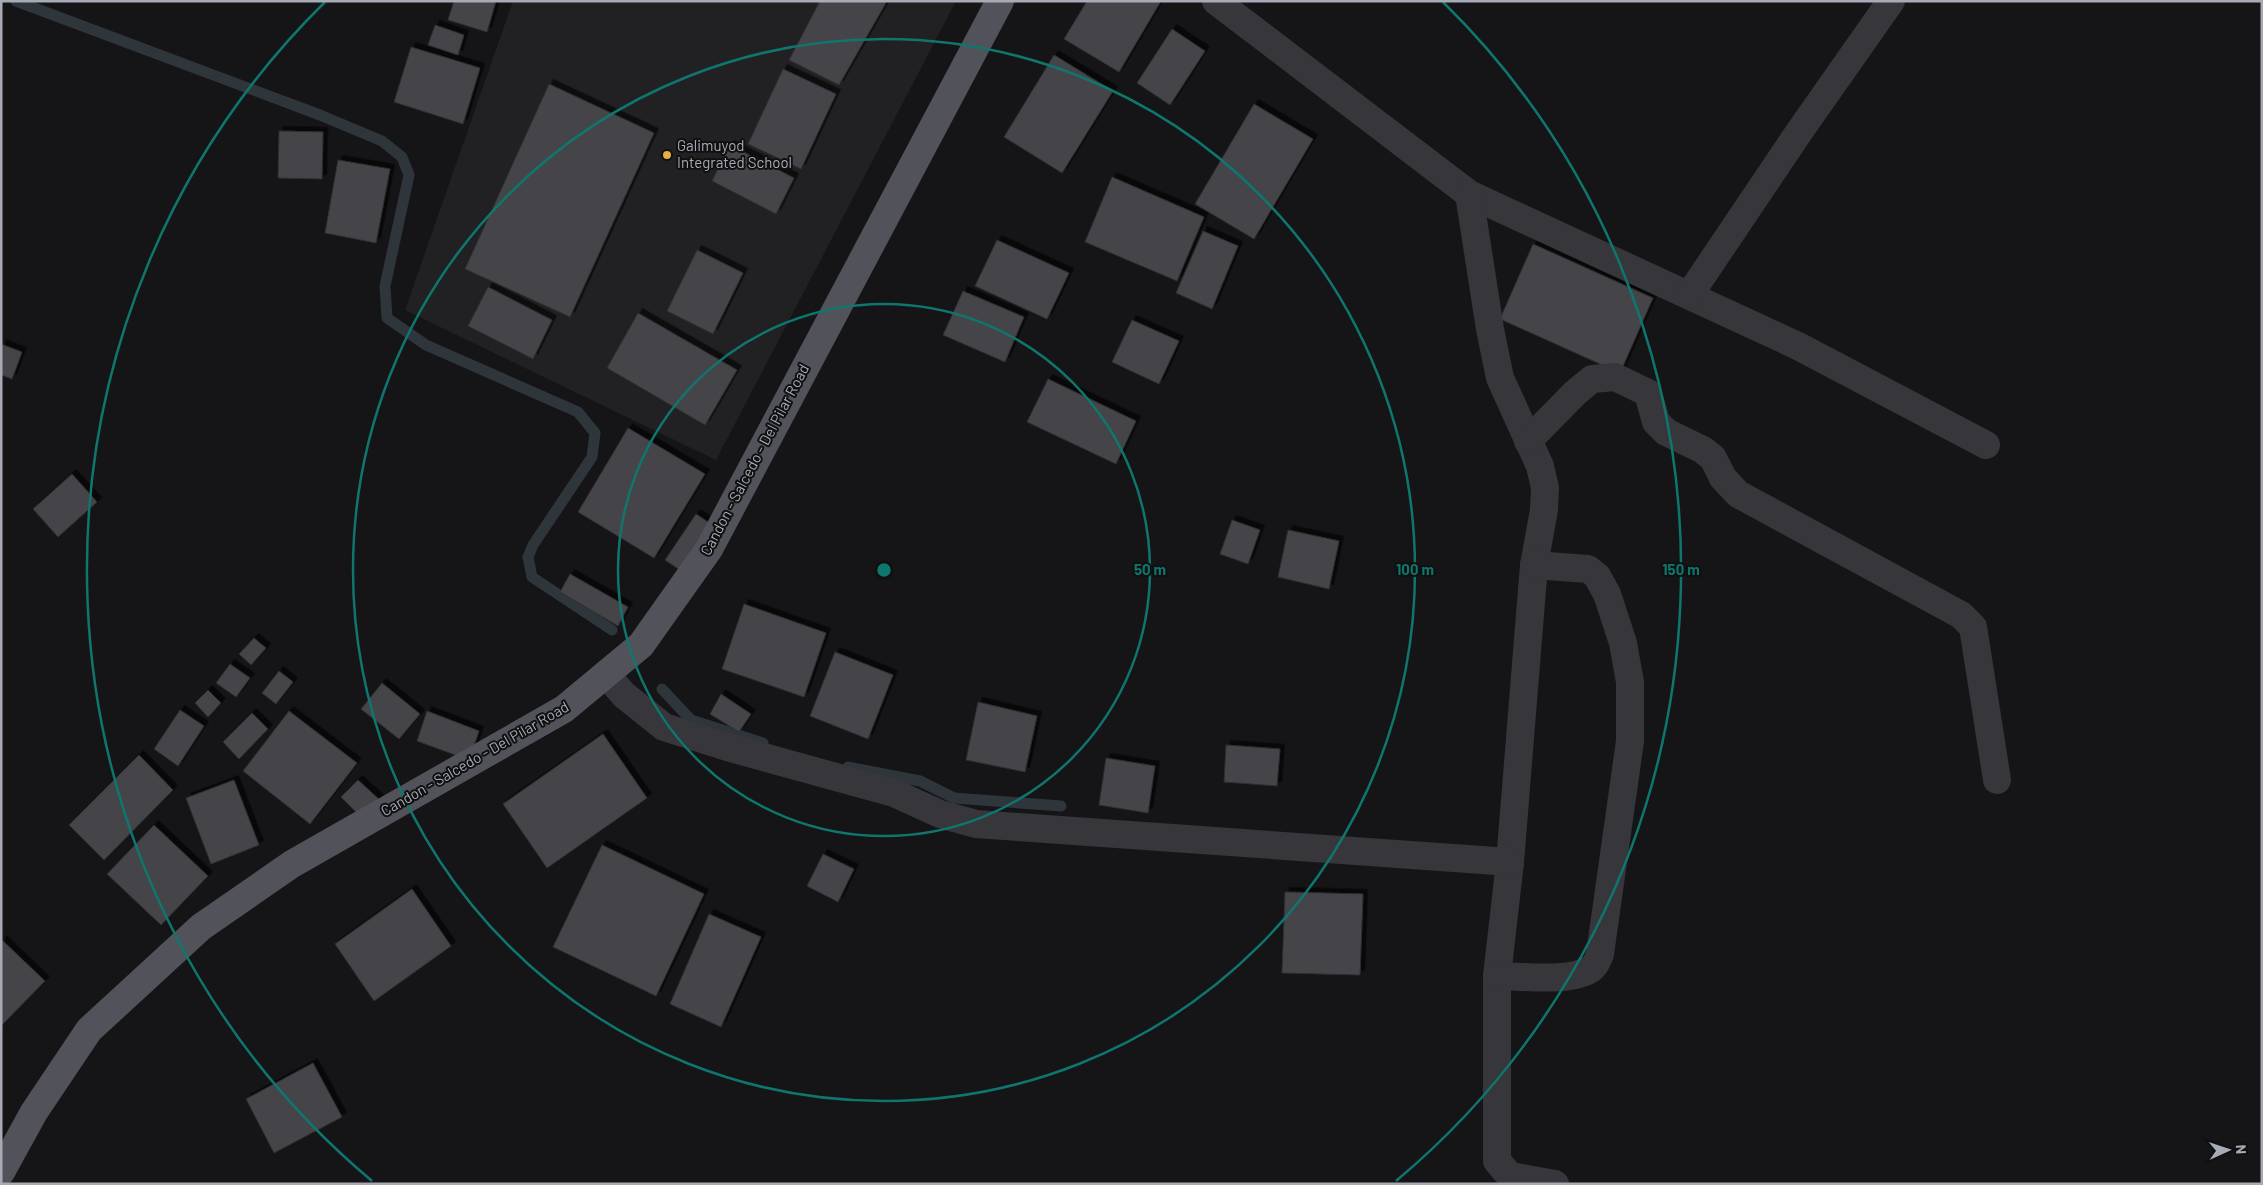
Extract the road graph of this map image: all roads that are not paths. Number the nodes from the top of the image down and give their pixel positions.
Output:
1 (1000, 1) edge
2 (1216, 1) edge
3 (1891, 1) edge
4 (1470, 194) junction
5 (1690, 294) junction
6 (1528, 441) junction
7 (1986, 445) dead end
8 (1534, 565) junction
9 (606, 674) junction
10 (1996, 780) dead end
11 (1510, 862) junction
12 (1497, 976) junction
13 (1, 1172) edge
14 (1555, 1184) edge

1 - 9 main road, Candon - Salcedo - Del Pilar Road
2 - 4 street
3 - 5 street
4 - 5 street
4 - 6 street
5 - 7 street
6 - 8 street
6 - 10 street
8 - 11 street
8 - 12 street
9 - 11 street
9 - 13 main road, Candon - Salcedo - Del Pilar Road
11 - 12 street
12 - 14 street

